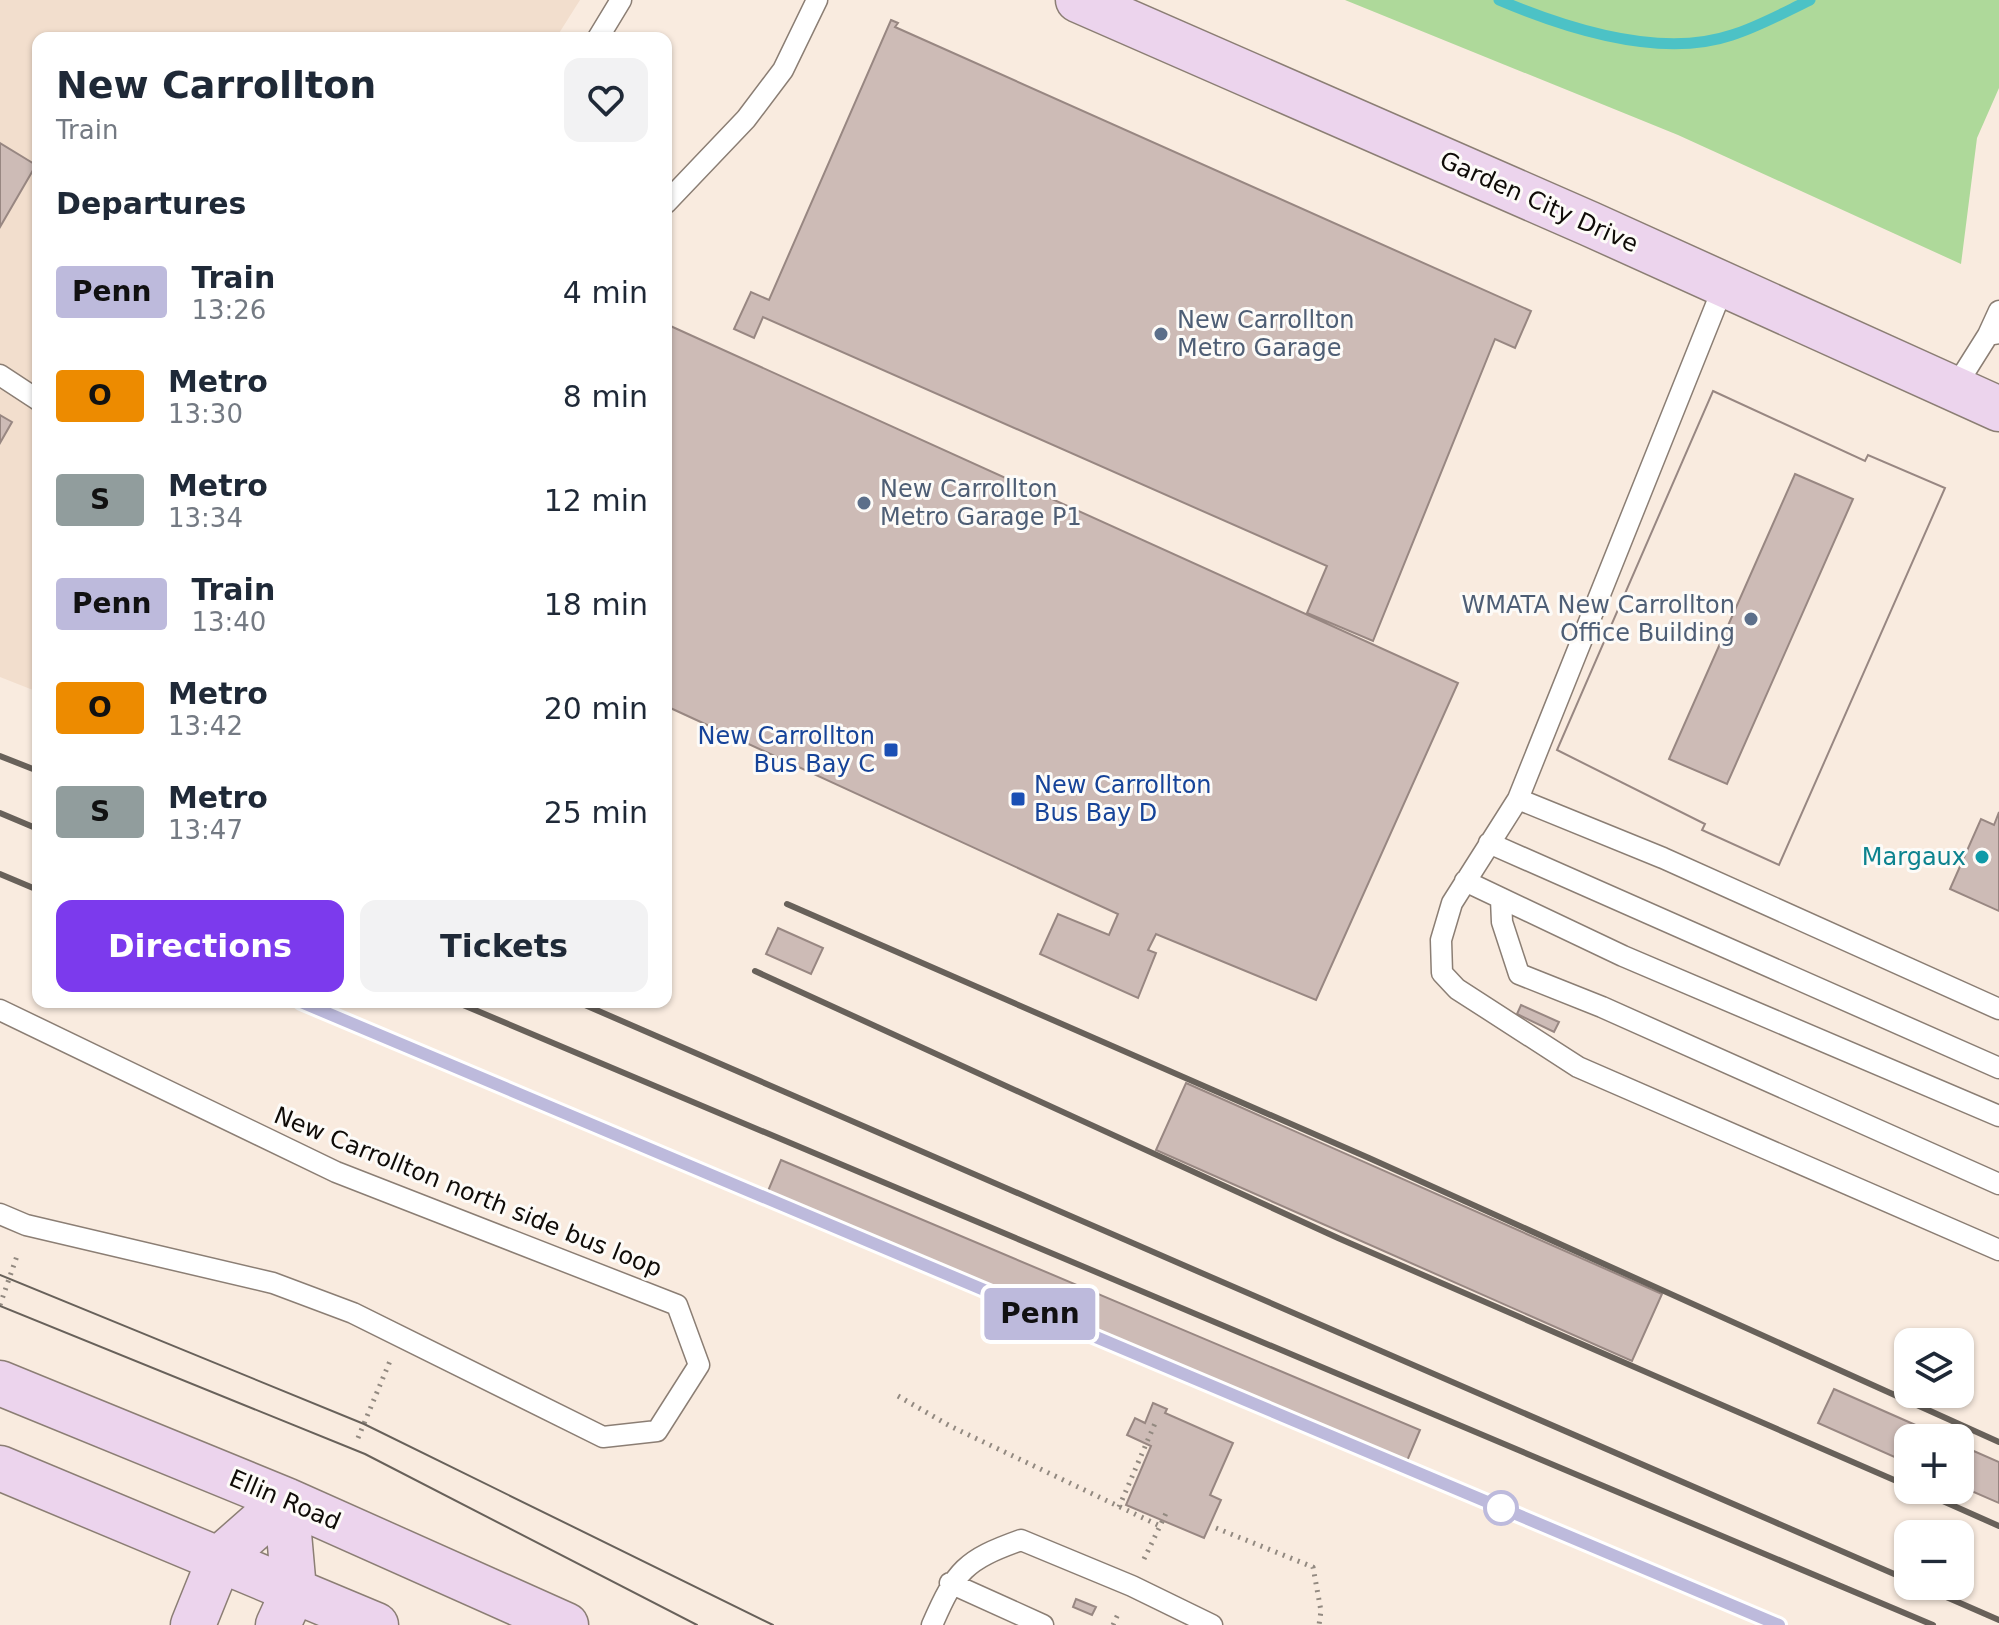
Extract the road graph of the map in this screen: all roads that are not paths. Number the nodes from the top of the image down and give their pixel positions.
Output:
1 (621, 0) edge
2 (817, 0) edge
3 (1078, 0) edge
4 (1126, 0) edge
5 (602, 32) edge
6 (1156, 35) junction
7 (672, 197) edge
8 (1724, 285) junction
9 (1999, 311) edge
10 (1994, 334) edge
11 (0, 375) edge
12 (1954, 389) junction
13 (32, 396) edge
14 (1999, 409) edge
15 (1518, 799) junction
16 (1489, 843) junction
17 (1465, 881) junction
18 (1501, 899) junction
19 (1999, 1009) edge
20 (0, 1010) edge
21 (1999, 1068) edge
22 (1999, 1116) edge
23 (1999, 1184) edge
24 (0, 1214) edge
25 (1999, 1250) edge
26 (0, 1383) edge
27 (0, 1468) edge
28 (286, 1500) junction
29 (220, 1558) junction
30 (950, 1583) junction
31 (286, 1608) edge
32 (193, 1625) edge
33 (376, 1625) edge
34 (566, 1625) edge
35 (932, 1625) edge
36 (1043, 1625) edge
37 (1212, 1625) edge

1 - 5 lane
2 - 7 lane
3 - 6 street, Garden City Drive
4 - 6 street
6 - 8 street, Garden City Drive
8 - 12 street, Garden City Drive
8 - 15 lane
9 - 10 lane
10 - 12 lane
11 - 13 lane
12 - 14 street, Garden City Drive
15 - 16 lane
15 - 19 lane
16 - 17 lane
16 - 21 lane
17 - 18 lane
17 - 25 lane
18 - 22 lane
18 - 23 lane
20 - 24 lane, New Carrollton north side bus loop
26 - 28 street, Ellin Road
27 - 29 street
28 - 29 street
28 - 31 street
28 - 34 street, Ellin Road
29 - 31 street
29 - 32 street
30 - 35 lane
30 - 36 lane
30 - 37 lane
31 - 33 street

